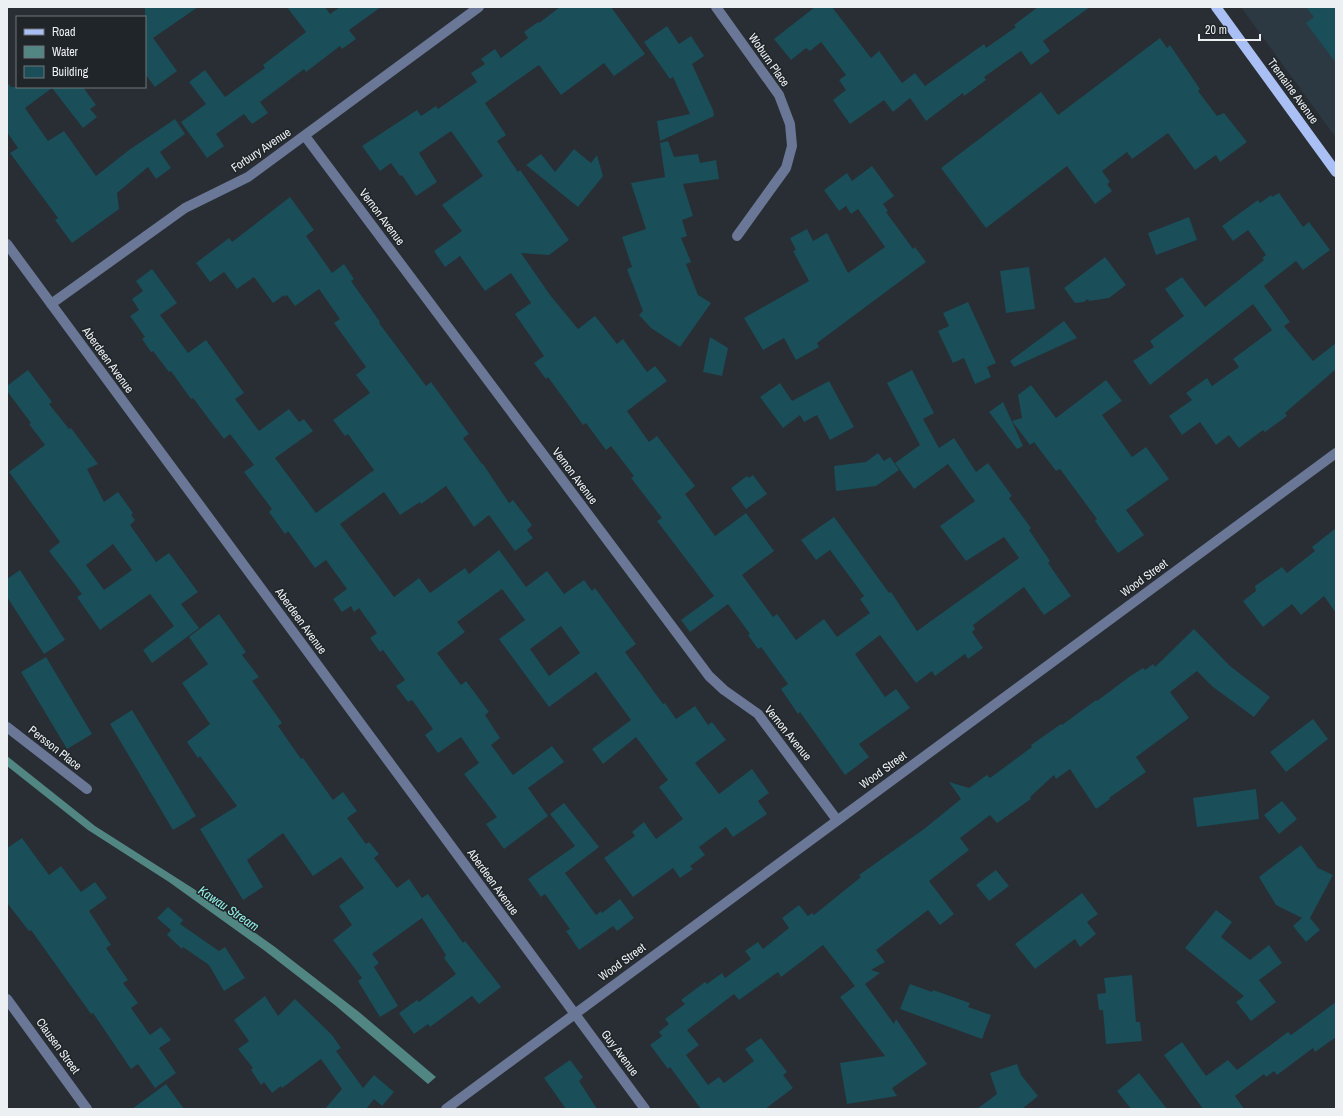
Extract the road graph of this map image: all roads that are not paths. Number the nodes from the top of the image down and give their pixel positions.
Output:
1 (479, 7) edge
2 (716, 7) edge
3 (1216, 7) edge
4 (305, 136) junction
5 (1336, 172) edge
6 (737, 236) dead end
7 (7, 244) edge
8 (51, 304) junction
9 (1336, 453) edge
10 (7, 727) edge
11 (87, 789) dead end
12 (838, 820) junction
13 (7, 999) edge
14 (574, 1013) junction
15 (88, 1109) edge
16 (446, 1109) edge
17 (645, 1109) edge

1 - 4 street, Forbury Avenue
2 - 6 street, Woburn Place
3 - 5 main road, Tremaine Avenue
4 - 8 street, Forbury Avenue
4 - 12 street, Vernon Avenue
7 - 8 street, Aberdeen Avenue
8 - 14 street, Aberdeen Avenue
9 - 12 street, Wood Street
10 - 11 street, Persson Place
12 - 14 street, Wood Street
13 - 15 street, Clausen Street
14 - 16 street, Wood Street
14 - 17 street, Guy Avenue

